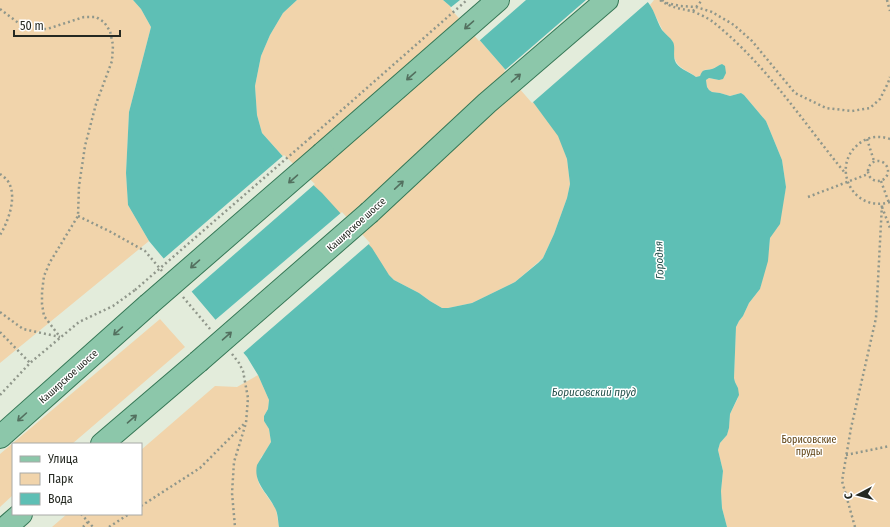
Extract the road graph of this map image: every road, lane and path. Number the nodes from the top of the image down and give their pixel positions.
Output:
1 (467, 0) edge
2 (498, 0) edge
3 (607, 0) edge
4 (661, 0) edge
5 (702, 0) edge
6 (887, 0) edge
7 (696, 7) junction
8 (1, 10) edge
9 (693, 11) junction
10 (890, 11) edge
11 (0, 15) edge
12 (434, 42) junction
13 (890, 76) edge
14 (867, 139) junction
15 (890, 139) edge
16 (316, 146) junction
17 (874, 161) junction
18 (889, 167) edge
19 (846, 173) junction
20 (0, 174) edge
21 (868, 174) junction
22 (881, 181) junction
23 (847, 182) junction
24 (808, 197) dead end
25 (889, 203) edge
26 (882, 204) junction
27 (78, 216) junction
28 (890, 228) edge
29 (0, 235) edge
30 (166, 276) dead end
31 (181, 295) dead end
32 (141, 297) junction
33 (0, 312) edge
34 (210, 329) dead end
35 (0, 332) edge
36 (60, 337) junction
37 (230, 352) dead end
38 (30, 363) junction
39 (0, 395) edge
40 (246, 423) junction
41 (0, 437) edge
42 (103, 443) edge
43 (890, 446) edge
44 (846, 455) junction
45 (142, 505) edge
46 (20, 515) edge
47 (82, 515) edge
48 (127, 515) edge
49 (88, 522) junction
50 (6, 527) edge
51 (83, 527) edge
52 (93, 527) edge
53 (109, 527) edge
54 (235, 527) edge
55 (855, 527) edge

1 - 12 path
2 -> 12 main road, Каширское шоссе
42 -> 3 main road, Каширское шоссе, bridge
4 - 7 path
4 - 9 path
5 - 7 path
6 - 10 path
7 - 9 path
7 - 13 path
8 - 11 path
8 - 27 path
9 - 19 path
12 -> 16 main road, Каширское шоссе
12 - 16 path
14 - 15 path
14 - 17 path
14 - 19 path
16 -> 32 main road, Каширское шоссе, bridge
16 - 32 path, bridge
17 - 18 path
17 - 21 path
18 - 22 path
19 - 23 path
20 - 29 path
21 - 22 path
21 - 23 path
22 - 25 path
23 - 24 path
23 - 26 path
25 - 26 path
26 - 28 path
26 - 44 path
27 - 30 path
27 - 36 path
31 - 34 path
32 - 36 path
32 -> 41 main road, Каширское шоссе
33 - 36 path
35 - 38 path
36 - 38 path
37 - 40 path
38 - 39 path
40 - 45 path
40 - 54 path
43 - 44 path
44 - 55 path
46 - 50 main road
47 - 49 path
48 - 53 path
49 - 51 path
49 - 52 path

